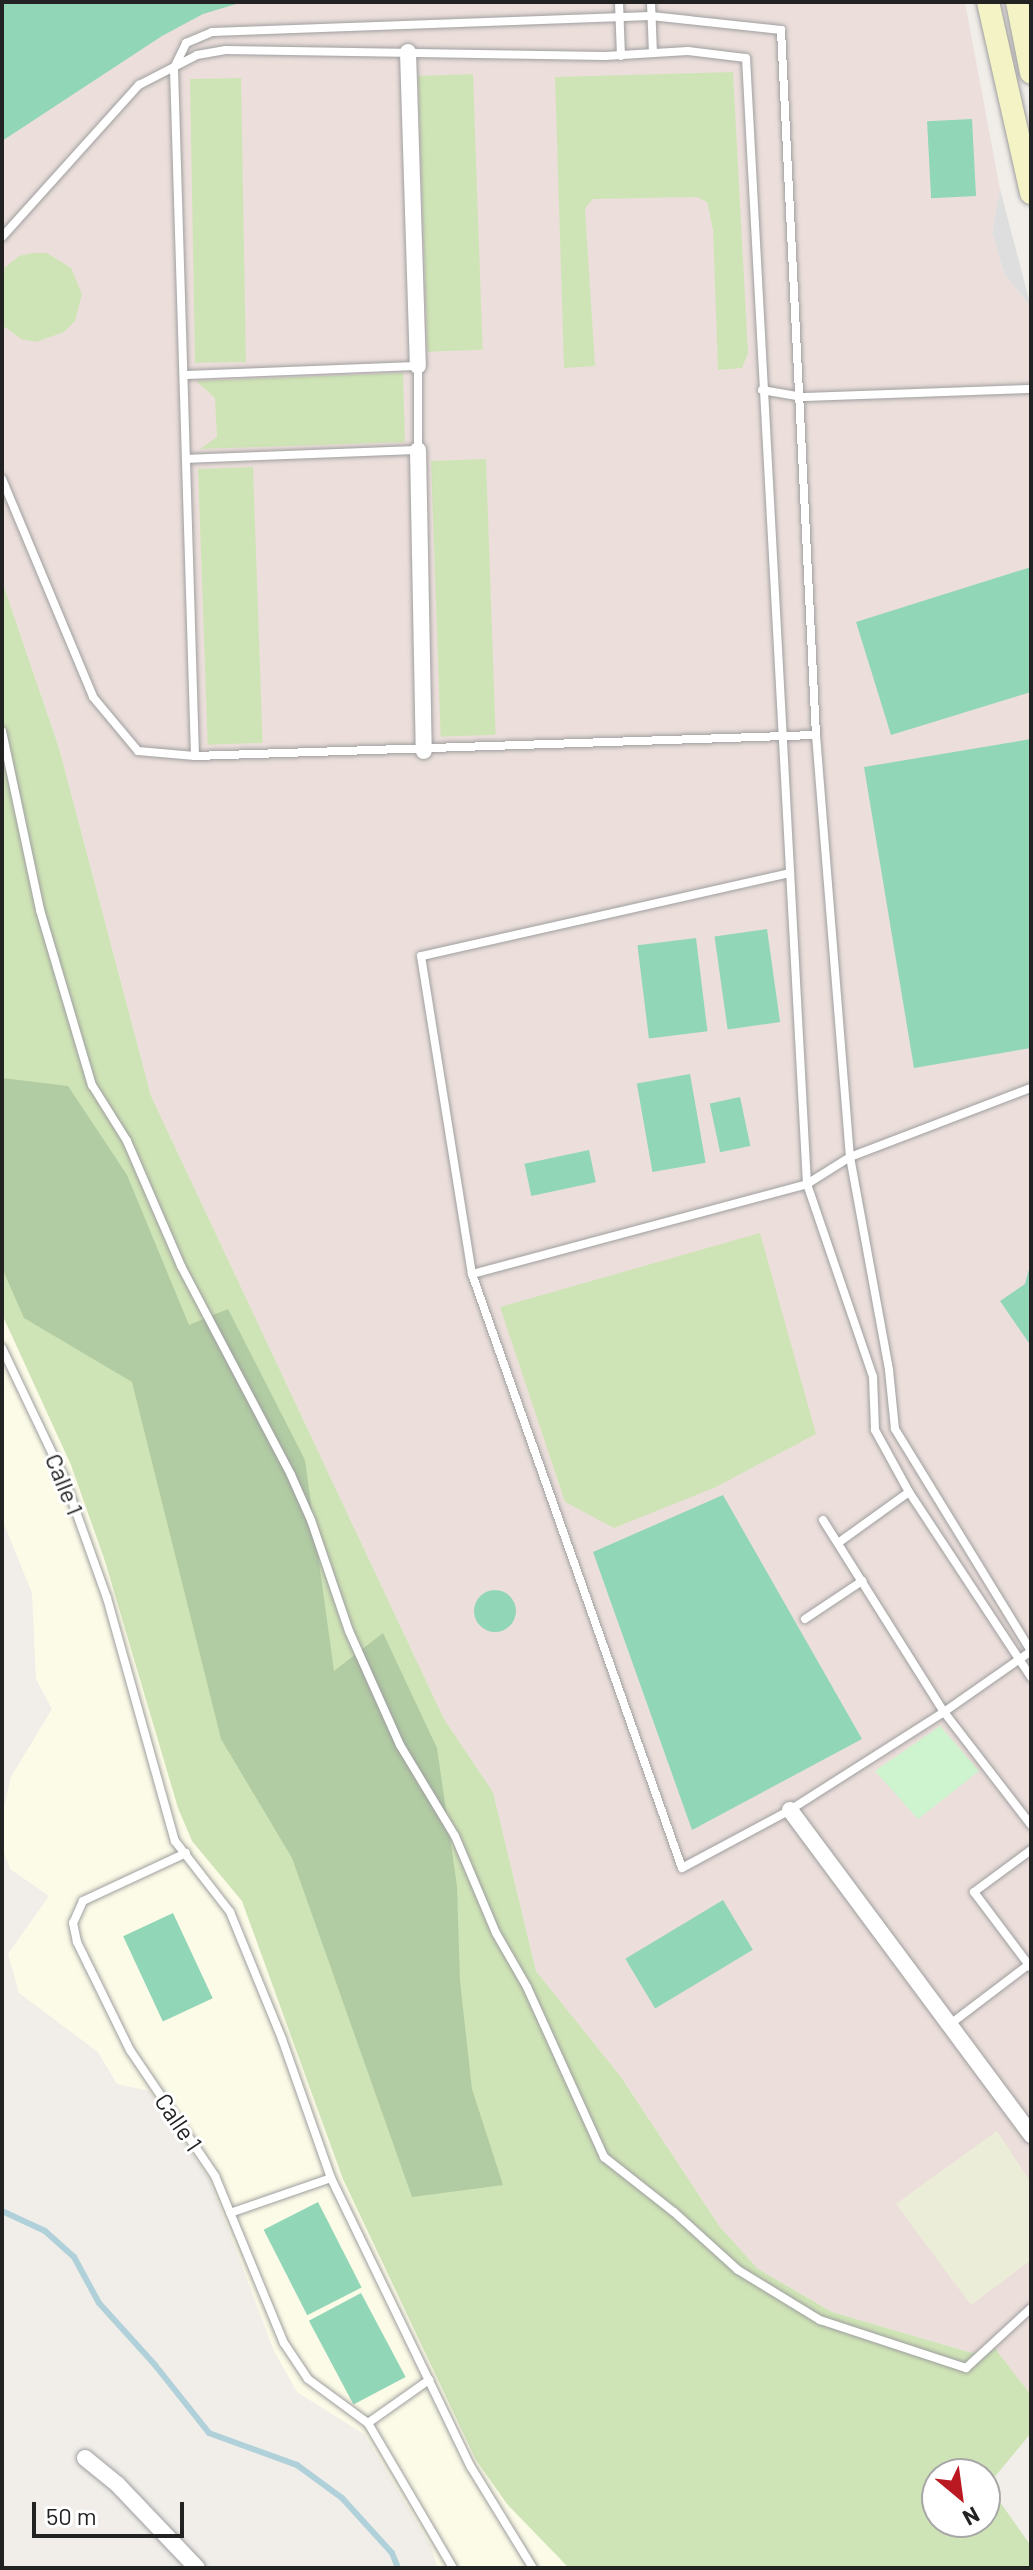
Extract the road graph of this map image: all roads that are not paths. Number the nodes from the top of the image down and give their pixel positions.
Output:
1 (619, 2) edge
2 (651, 2) edge
3 (988, 2) edge
4 (1017, 2) edge
5 (651, 16) junction
6 (620, 17) junction
7 (1026, 47) junction
8 (408, 52) junction
9 (653, 53) junction
10 (998, 53) junction
11 (621, 56) junction
12 (174, 68) junction
13 (1031, 73) edge
14 (1031, 193) edge
15 (2, 237) edge
16 (418, 366) junction
17 (184, 375) junction
18 (1031, 389) edge
19 (762, 390) junction
20 (802, 397) junction
21 (418, 450) junction
22 (187, 459) junction
23 (2, 479) edge
24 (2, 731) edge
25 (816, 735) junction
26 (785, 738) junction
27 (424, 751) junction
28 (195, 756) junction
29 (790, 873) junction
30 (1031, 1088) edge
31 (850, 1157) junction
32 (807, 1184) junction
33 (472, 1274) junction
34 (2, 1348) edge
35 (909, 1492) junction
36 (823, 1520) dead end
37 (838, 1543) junction
38 (862, 1581) junction
39 (805, 1619) dead end
40 (1031, 1651) edge
41 (1018, 1660) junction
42 (1031, 1677) edge
43 (944, 1712) junction
44 (790, 1810) junction
45 (1031, 1825) edge
46 (1031, 1850) edge
47 (186, 1853) junction
48 (1030, 1966) edge
49 (948, 2026) junction
50 (1031, 2135) edge
51 (331, 2178) junction
52 (230, 2213) junction
53 (1031, 2308) edge
54 (429, 2380) junction
55 (368, 2423) junction
56 (85, 2458) dead end
57 (197, 2568) edge
58 (453, 2568) edge
59 (533, 2568) edge

1 - 6 lane
2 - 5 lane
3 - 10 main road
4 - 7 main road
5 - 6 lane
5 - 9 lane
5 - 20 lane
6 - 11 lane
6 - 12 lane
7 - 10 main road
7 - 13 main road
8 - 11 lane
8 - 12 lane
8 - 16 street
9 - 11 lane
9 - 19 lane
10 - 14 main road
12 - 15 lane
12 - 17 lane
16 - 17 lane
16 - 21 lane
17 - 22 lane
18 - 20 lane
19 - 20 lane
19 - 26 lane
20 - 25 lane
21 - 22 lane
21 - 27 street
22 - 28 lane
23 - 28 lane
24 - 53 lane
25 - 26 lane
25 - 31 lane
26 - 27 lane
26 - 29 lane
27 - 28 lane
29 - 32 lane
29 - 33 lane
30 - 31 lane
31 - 32 lane
31 - 40 lane
32 - 33 lane
32 - 35 lane
33 - 44 lane
34 - 47 lane, Calle 1
35 - 37 lane
35 - 41 lane
36 - 37 lane
37 - 38 lane
38 - 39 lane
38 - 43 lane
40 - 41 lane
41 - 42 lane
41 - 43 lane
43 - 44 lane
43 - 45 lane
44 - 49 street
46 - 48 lane
47 - 51 lane, Calle 1
47 - 52 lane, Calle 1
48 - 49 lane
49 - 50 street
51 - 52 lane
51 - 54 lane, Calle 1
52 - 55 lane, Calle 1
54 - 55 lane
54 - 59 lane, Calle 1
55 - 58 lane, Calle 1
56 - 57 street

